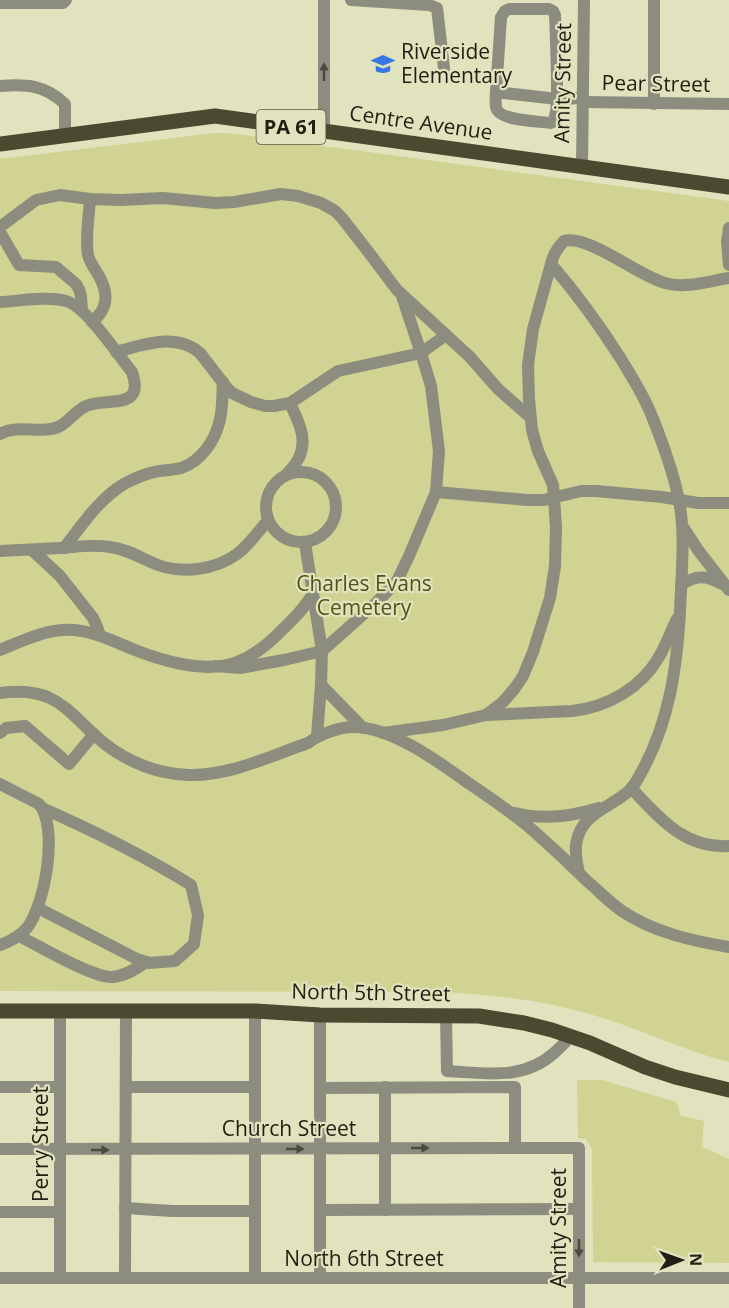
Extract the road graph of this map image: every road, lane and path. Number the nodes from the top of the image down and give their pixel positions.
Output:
1 (324, 0) edge
2 (351, 0) edge
3 (584, 0) edge
4 (654, 0) edge
5 (65, 2) edge
6 (0, 3) edge
7 (444, 68) dead end
8 (0, 86) edge
9 (496, 92) junction
10 (557, 99) junction
11 (583, 100) junction
12 (654, 104) junction
13 (729, 104) edge
14 (324, 130) junction
15 (65, 136) junction
16 (0, 144) edge
17 (582, 167) junction
18 (729, 187) edge
19 (90, 199) junction
20 (0, 227) edge
21 (729, 228) edge
22 (0, 232) edge
23 (551, 264) junction
24 (729, 265) edge
25 (729, 278) edge
26 (402, 295) junction
27 (0, 302) edge
28 (82, 310) junction
29 (92, 322) junction
30 (446, 335) junction
31 (116, 352) junction
32 (420, 353) junction
33 (222, 382) junction
34 (290, 403) junction
35 (530, 417) junction
36 (0, 434) edge
37 (287, 474) junction
38 (436, 492) junction
39 (555, 498) junction
40 (679, 500) junction
41 (729, 503) edge
42 (268, 520) junction
43 (682, 526) junction
44 (305, 543) junction
45 (64, 548) junction
46 (32, 550) junction
47 (0, 551) edge
48 (681, 585) junction
49 (727, 588) edge
50 (313, 592) junction
51 (680, 612) junction
52 (99, 636) junction
53 (0, 650) edge
54 (322, 651) junction
55 (216, 666) junction
56 (321, 685) junction
57 (0, 693) edge
58 (486, 715) junction
59 (363, 728) junction
60 (0, 733) edge
61 (383, 733) junction
62 (94, 734) junction
63 (317, 736) junction
64 (0, 784) edge
65 (631, 788) junction
66 (603, 807) junction
67 (42, 808) junction
68 (508, 811) junction
69 (729, 846) edge
70 (579, 873) junction
71 (38, 908) junction
72 (19, 936) junction
73 (0, 945) edge
74 (729, 947) edge
75 (146, 962) junction
76 (60, 1010) junction
77 (126, 1010) junction
78 (0, 1011) edge
79 (255, 1011) junction
80 (320, 1015) junction
81 (446, 1015) junction
82 (571, 1036) junction
83 (0, 1087) edge
84 (60, 1087) junction
85 (126, 1087) junction
86 (255, 1087) junction
87 (385, 1087) junction
88 (320, 1088) junction
89 (729, 1090) edge
90 (384, 1148) junction
91 (515, 1148) junction
92 (579, 1148) joint
93 (0, 1149) edge
94 (60, 1149) junction
95 (254, 1149) junction
96 (320, 1149) junction
97 (125, 1150) junction
98 (125, 1208) junction
99 (579, 1209) junction
100 (320, 1210) junction
101 (385, 1210) junction
102 (255, 1211) junction
103 (0, 1212) edge
104 (60, 1212) junction
105 (0, 1278) edge
106 (60, 1278) junction
107 (125, 1278) junction
108 (255, 1278) junction
109 (320, 1278) junction
110 (579, 1278) junction
111 (729, 1278) edge
112 (579, 1308) edge

14 -> 1 street
2 - 7 street
3 - 11 street, Amity Street
4 - 12 street
5 - 6 street
8 - 15 street
9 - 10 street, Pear Street
9 - 10 street
9 - 10 street
10 - 11 street, Pear Street
11 - 12 street, Pear Street
11 - 17 street, Amity Street
12 - 13 street, Pear Street
14 - 15 main road, Centre Avenue / PA 61
14 - 17 main road, Centre Avenue / PA 61
15 - 16 main road, Centre Avenue / PA 61
17 - 18 main road, Centre Avenue / PA 61
19 - 20 street
19 - 26 street
19 - 29 street
21 - 24 street
22 - 28 street
23 - 25 street
23 - 35 street
23 - 40 street
26 - 30 street
26 - 32 street
27 - 28 street
28 - 29 street
29 - 31 street
30 - 32 street
30 - 35 street
31 - 33 street
31 - 36 street
32 - 34 street
32 - 38 street
33 - 34 street
33 - 45 street
34 - 37 street
35 - 39 street
37 - 42 street
37 - 44 street
38 - 39 street
38 - 54 street
39 - 40 street
39 - 58 street
40 - 41 street
40 - 43 street
42 - 44 street
42 - 45 street
43 - 48 street
43 - 49 street
44 - 50 street
45 - 46 street
46 - 47 street
46 - 52 street
48 - 49 street
48 - 51 street
50 - 54 street
50 - 55 street
51 - 58 street
51 - 65 street
52 - 53 street
52 - 55 street
54 - 55 street
54 - 56 street
56 - 59 street
56 - 63 street
57 - 62 street
58 - 61 street
59 - 61 street
59 - 63 street
60 - 62 street
61 - 68 street
62 - 63 street
64 - 67 street
65 - 66 street
65 - 69 street
66 - 68 street
66 - 70 street
67 - 71 street
67 - 75 street
68 - 70 street
70 - 74 street
71 - 72 street
71 - 75 street
72 - 73 street
72 - 75 street
76 - 77 main road, North 5th Street
76 - 78 main road, North 5th Street
76 - 84 street, Perry Street
77 - 79 main road, North 5th Street
77 - 85 street
79 - 80 main road, North 5th Street
79 - 86 street
80 - 81 main road, North 5th Street
80 - 88 street
81 - 82 main road, North 5th Street
81 - 82 street
82 - 89 main road, North 5th Street
83 - 84 street
84 - 94 street, Perry Street
85 - 86 street
85 - 97 street
86 - 95 street
87 - 88 street
87 - 90 street
87 - 91 street
88 - 96 street
90 -> 91 street, Church Street
90 - 96 street, Church Street
90 - 101 street
91 - 92 street, Church Street
92 - 99 street, Amity Street
93 - 94 street, Church Street
94 -> 97 street, Church Street
94 - 104 street, Perry Street
95 -> 96 street, Church Street
95 - 97 street, Church Street
95 - 102 street
96 - 100 street
97 - 98 street
98 - 102 street
98 - 107 street
99 - 101 street
99 -> 110 street, Amity Street
100 - 101 street
100 - 109 street
102 - 108 street
103 - 104 street
104 - 106 street, Perry Street
105 - 106 street, North 6th Street
106 - 107 street, North 6th Street
107 - 108 street, North 6th Street
108 - 109 street, North 6th Street
109 - 110 street, North 6th Street
110 - 111 street, North 6th Street
110 - 112 street, Amity Street

